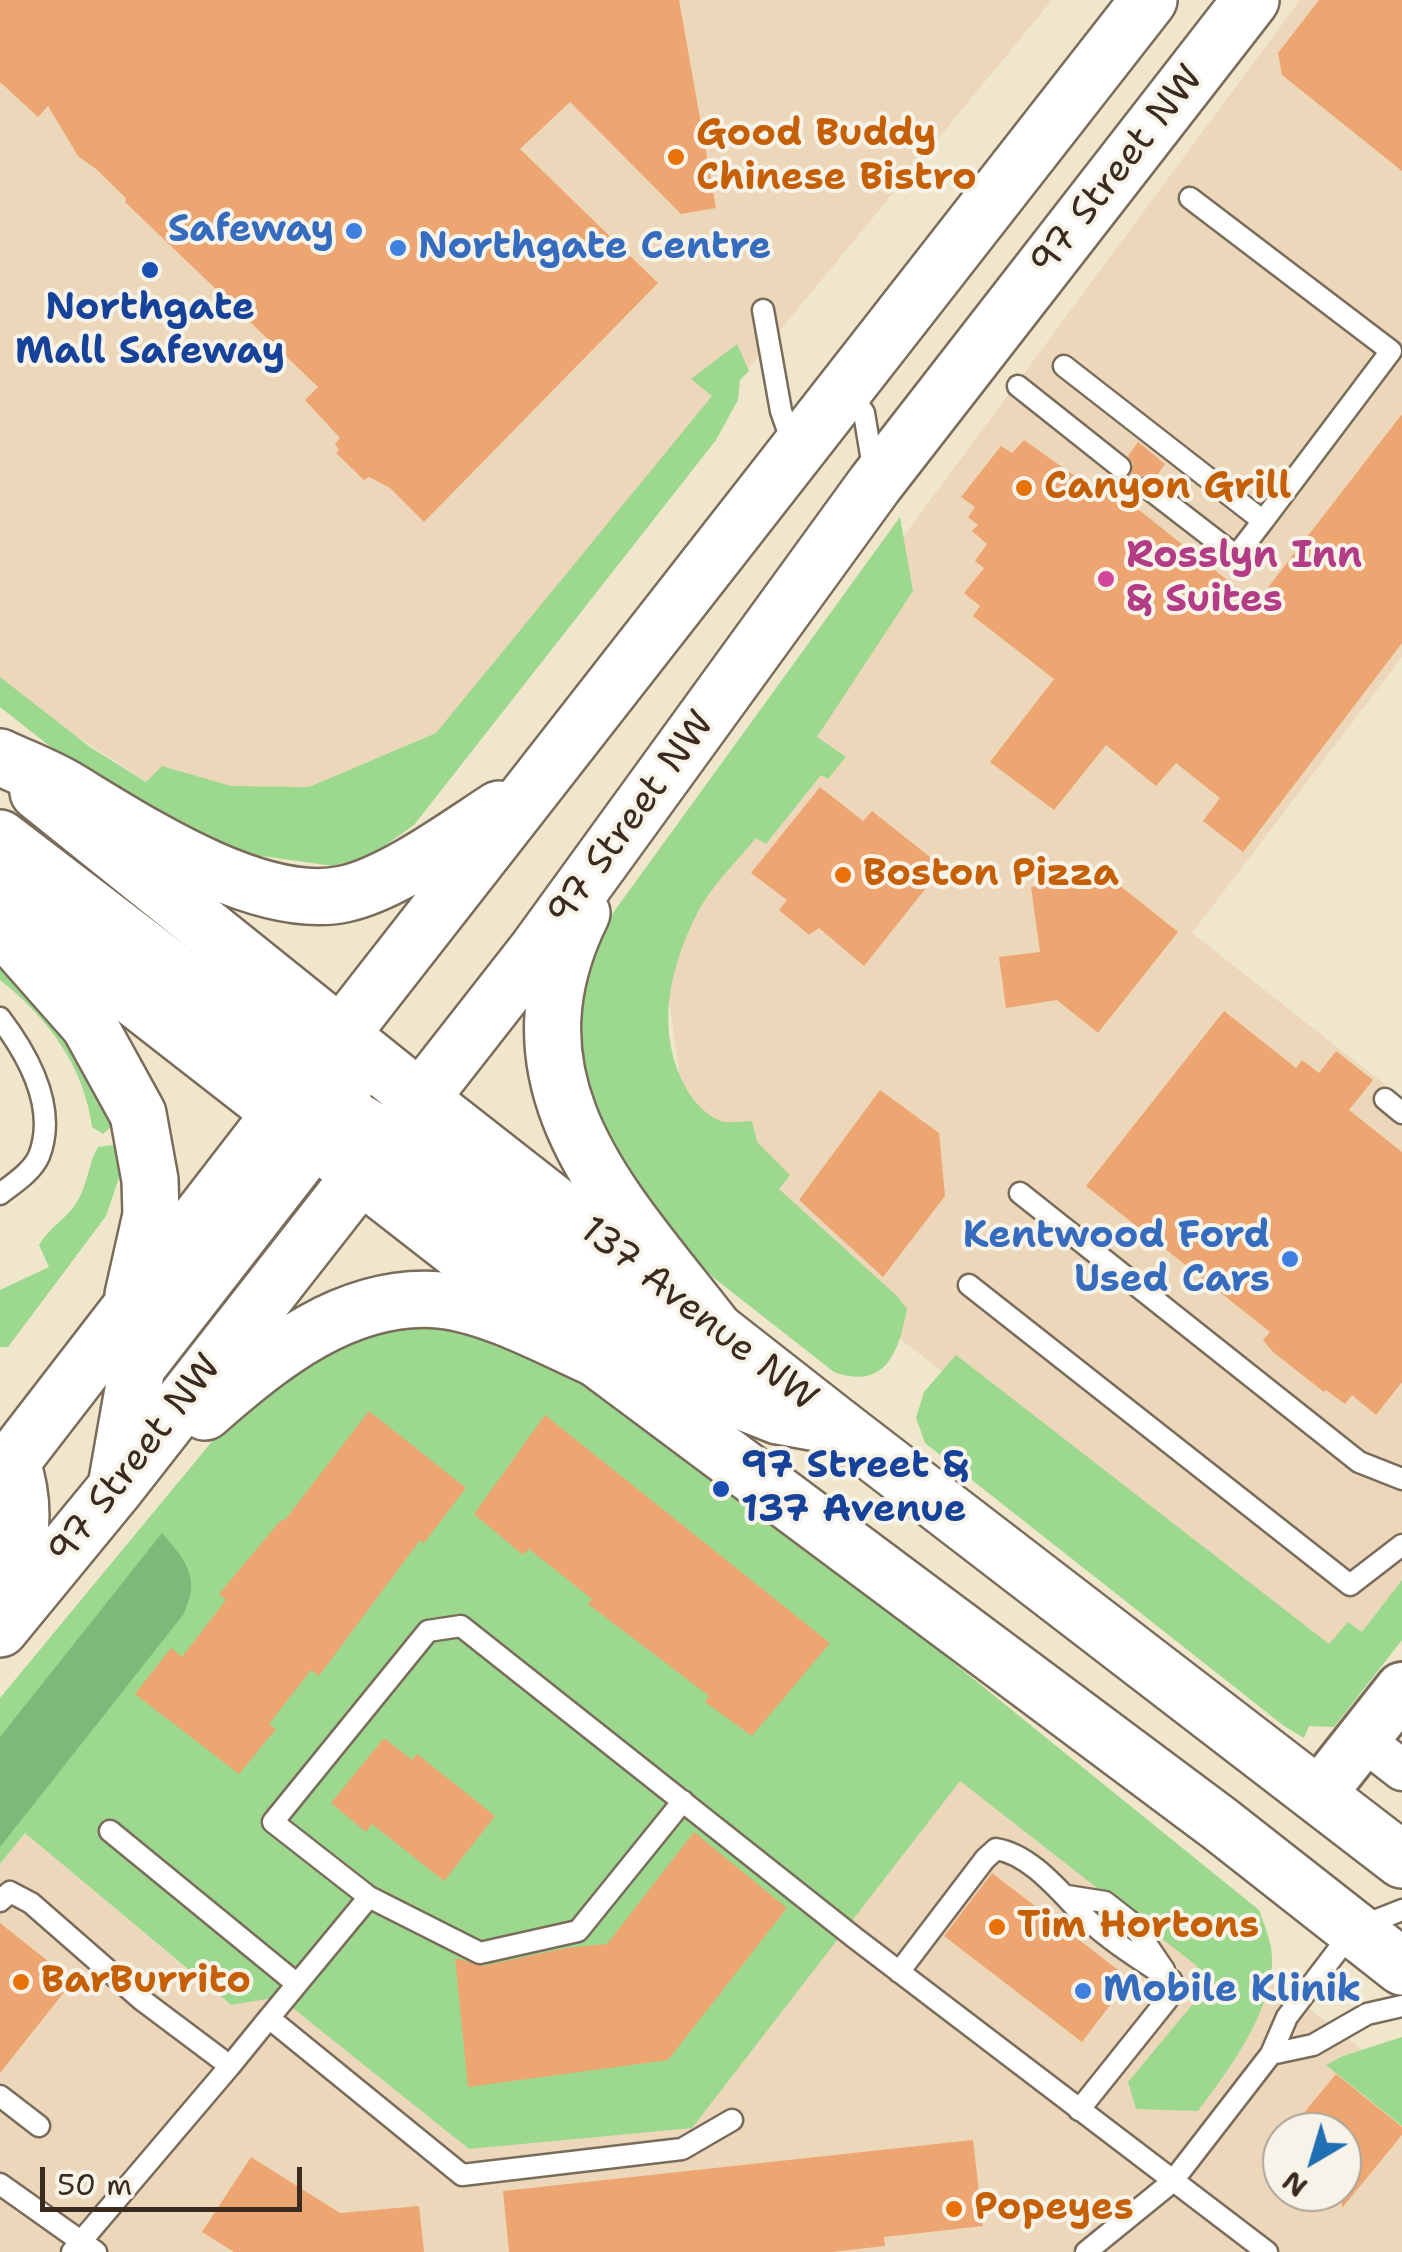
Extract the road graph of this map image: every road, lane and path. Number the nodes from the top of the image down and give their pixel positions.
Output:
1 (1149, 0) edge
2 (1251, 0) edge
3 (1190, 198) dead end
4 (762, 310) dead end
5 (1064, 366) dead end
6 (1018, 386) dead end
7 (846, 387) junction
8 (796, 452) junction
9 (1120, 468) dead end
10 (875, 484) junction
11 (1148, 488) dead end
12 (1262, 521) junction
13 (0, 760) edge
14 (535, 786) junction
15 (0, 838) edge
16 (618, 838) junction
17 (0, 894) edge
18 (0, 916) edge
19 (0, 1018) edge
20 (319, 1094) junction
21 (389, 1138) junction
22 (1020, 1193) dead end
23 (0, 1194) edge
24 (968, 1285) dead end
25 (129, 1310) junction
26 (714, 1327) junction
27 (597, 1358) junction
28 (839, 1427) junction
29 (4, 1463) edge
30 (1402, 1479) edge
31 (115, 1489) junction
32 (1402, 1546) edge
33 (0, 1598) edge
34 (0, 1629) edge
35 (1402, 1689) edge
36 (1382, 1754) edge
37 (1319, 1794) junction
38 (683, 1802) junction
39 (1220, 1824) junction
40 (110, 1831) dead end
41 (1402, 1860) edge
42 (369, 1897) junction
43 (0, 1901) edge
44 (1378, 1920) edge
45 (1402, 1967) edge
46 (899, 1972) junction
47 (298, 1984) junction
48 (1402, 2006) edge
49 (269, 2018) junction
50 (1271, 2054) junction
51 (230, 2066) junction
52 (0, 2096) edge
53 (1079, 2110) junction
54 (732, 2120) dead end
55 (39, 2126) dead end
56 (1172, 2182) junction
57 (0, 2184) edge
58 (83, 2248) edge
59 (1086, 2252) edge
60 (1267, 2252) edge

1 - 7 main road
2 - 10 main road, 97 Street NW
3 - 12 lane
4 - 8 lane
5 - 12 lane
6 - 9 lane
7 - 8 main road
7 - 10 lane
8 - 14 main road
10 - 16 main road, 97 Street NW
11 - 12 lane
13 - 14 main road
13 - 20 main road, 137 Avenue NW
14 - 20 main road
15 - 20 main road
16 - 21 main road, 97 Street NW
16 - 26 main road
17 - 20 main road, 137 Avenue NW
18 - 25 main road
19 - 23 lane
20 - 21 main road, 137 Avenue NW
20 - 21 main road
20 - 25 main road
20 - 31 main road
21 - 26 main road, 137 Avenue NW
21 - 27 main road, 137 Avenue NW
21 - 28 main road
21 - 31 main road, 97 Street NW
22 - 30 lane
24 - 32 lane
25 - 29 main road
26 - 28 main road, 137 Avenue NW
27 - 31 main road
27 - 39 main road, 137 Avenue NW
28 - 37 main road, 137 Avenue NW
29 - 33 main road
31 - 34 main road, 97 Street NW
35 - 36 street
36 - 37 street
37 - 39 main road
37 - 41 main road, 137 Avenue NW
38 - 42 lane
38 - 42 lane
38 - 46 lane
39 - 44 main road, 137 Avenue NW
40 - 47 lane
42 - 47 lane
43 - 51 lane
44 - 45 main road, 137 Avenue NW
44 - 50 lane
46 - 53 lane
46 - 53 lane
47 - 49 lane
48 - 50 lane
49 - 51 lane
49 - 54 lane
50 - 56 lane
51 - 58 lane
52 - 55 lane
53 - 56 lane
56 - 59 lane
56 - 60 lane
57 - 58 lane

